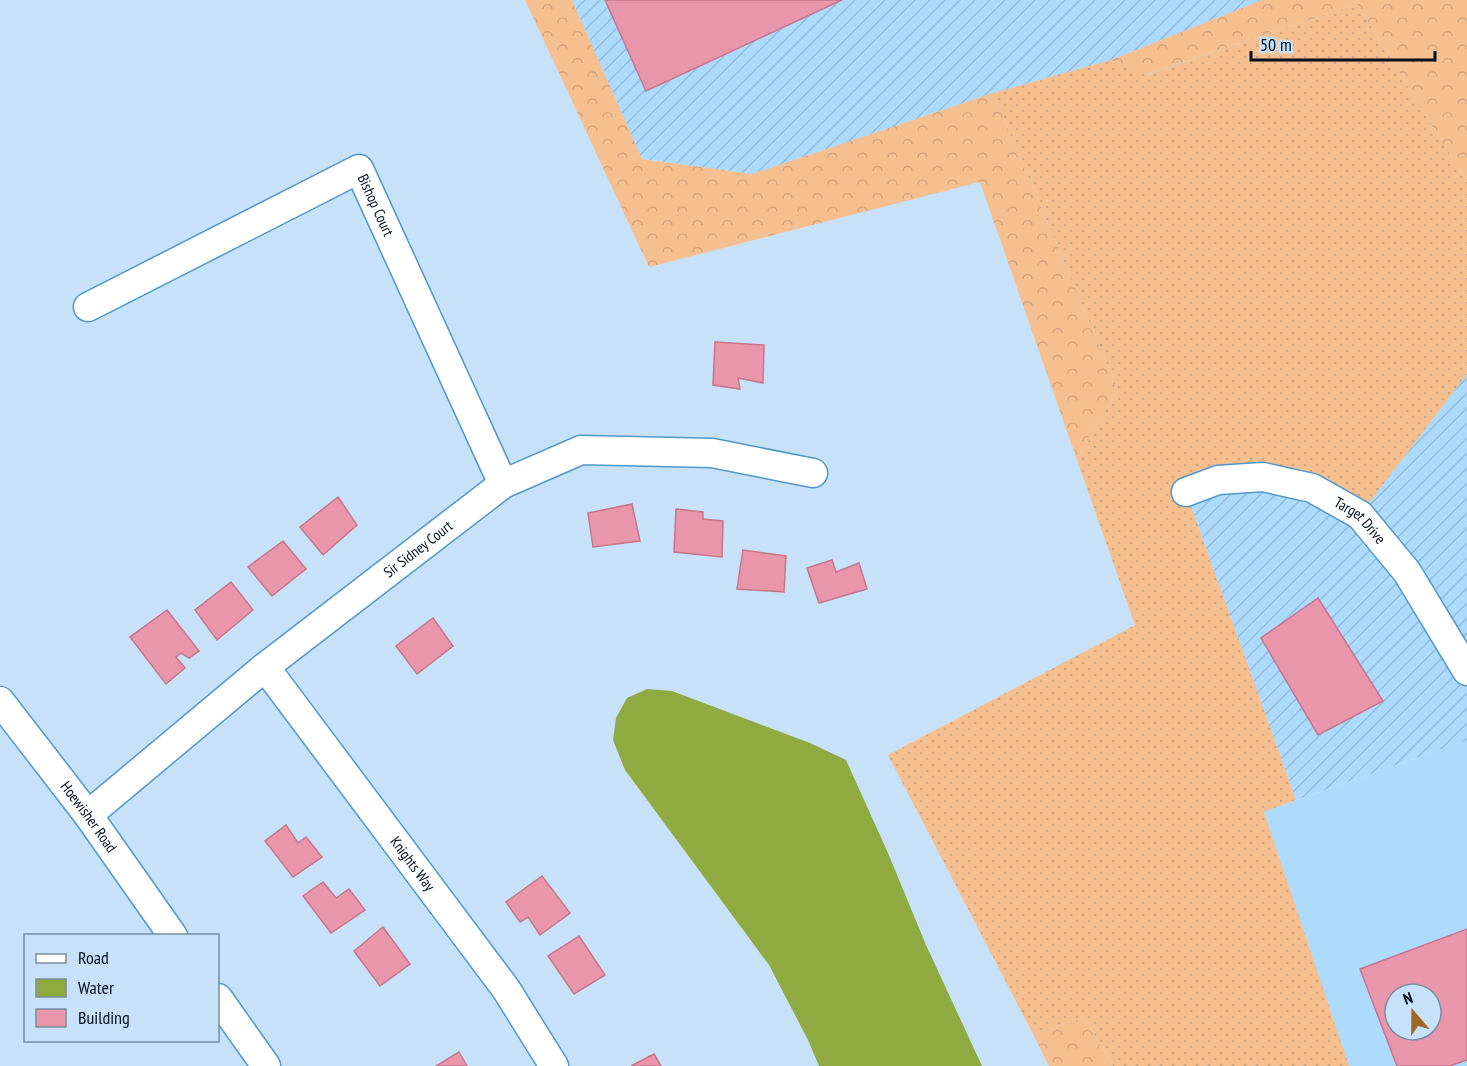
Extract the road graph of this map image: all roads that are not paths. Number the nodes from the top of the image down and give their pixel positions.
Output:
1 (88, 307) dead end
2 (813, 473) dead end
3 (503, 484) junction
4 (1186, 492) dead end
5 (265, 667) junction
6 (1467, 671) edge
7 (0, 701) edge
8 (88, 816) junction
9 (172, 934) edge
10 (219, 999) edge
11 (266, 1066) edge
12 (554, 1066) edge

1 - 3 street, Bishop Court
2 - 3 street, Sir Sidney Court
3 - 5 street, Sir Sidney Court
4 - 6 street, Target Drive
5 - 8 street, Sir Sidney Court
5 - 12 street, Knights Way
7 - 8 street, Hoewisher Road
8 - 9 street, Hoewisher Road
10 - 11 street

